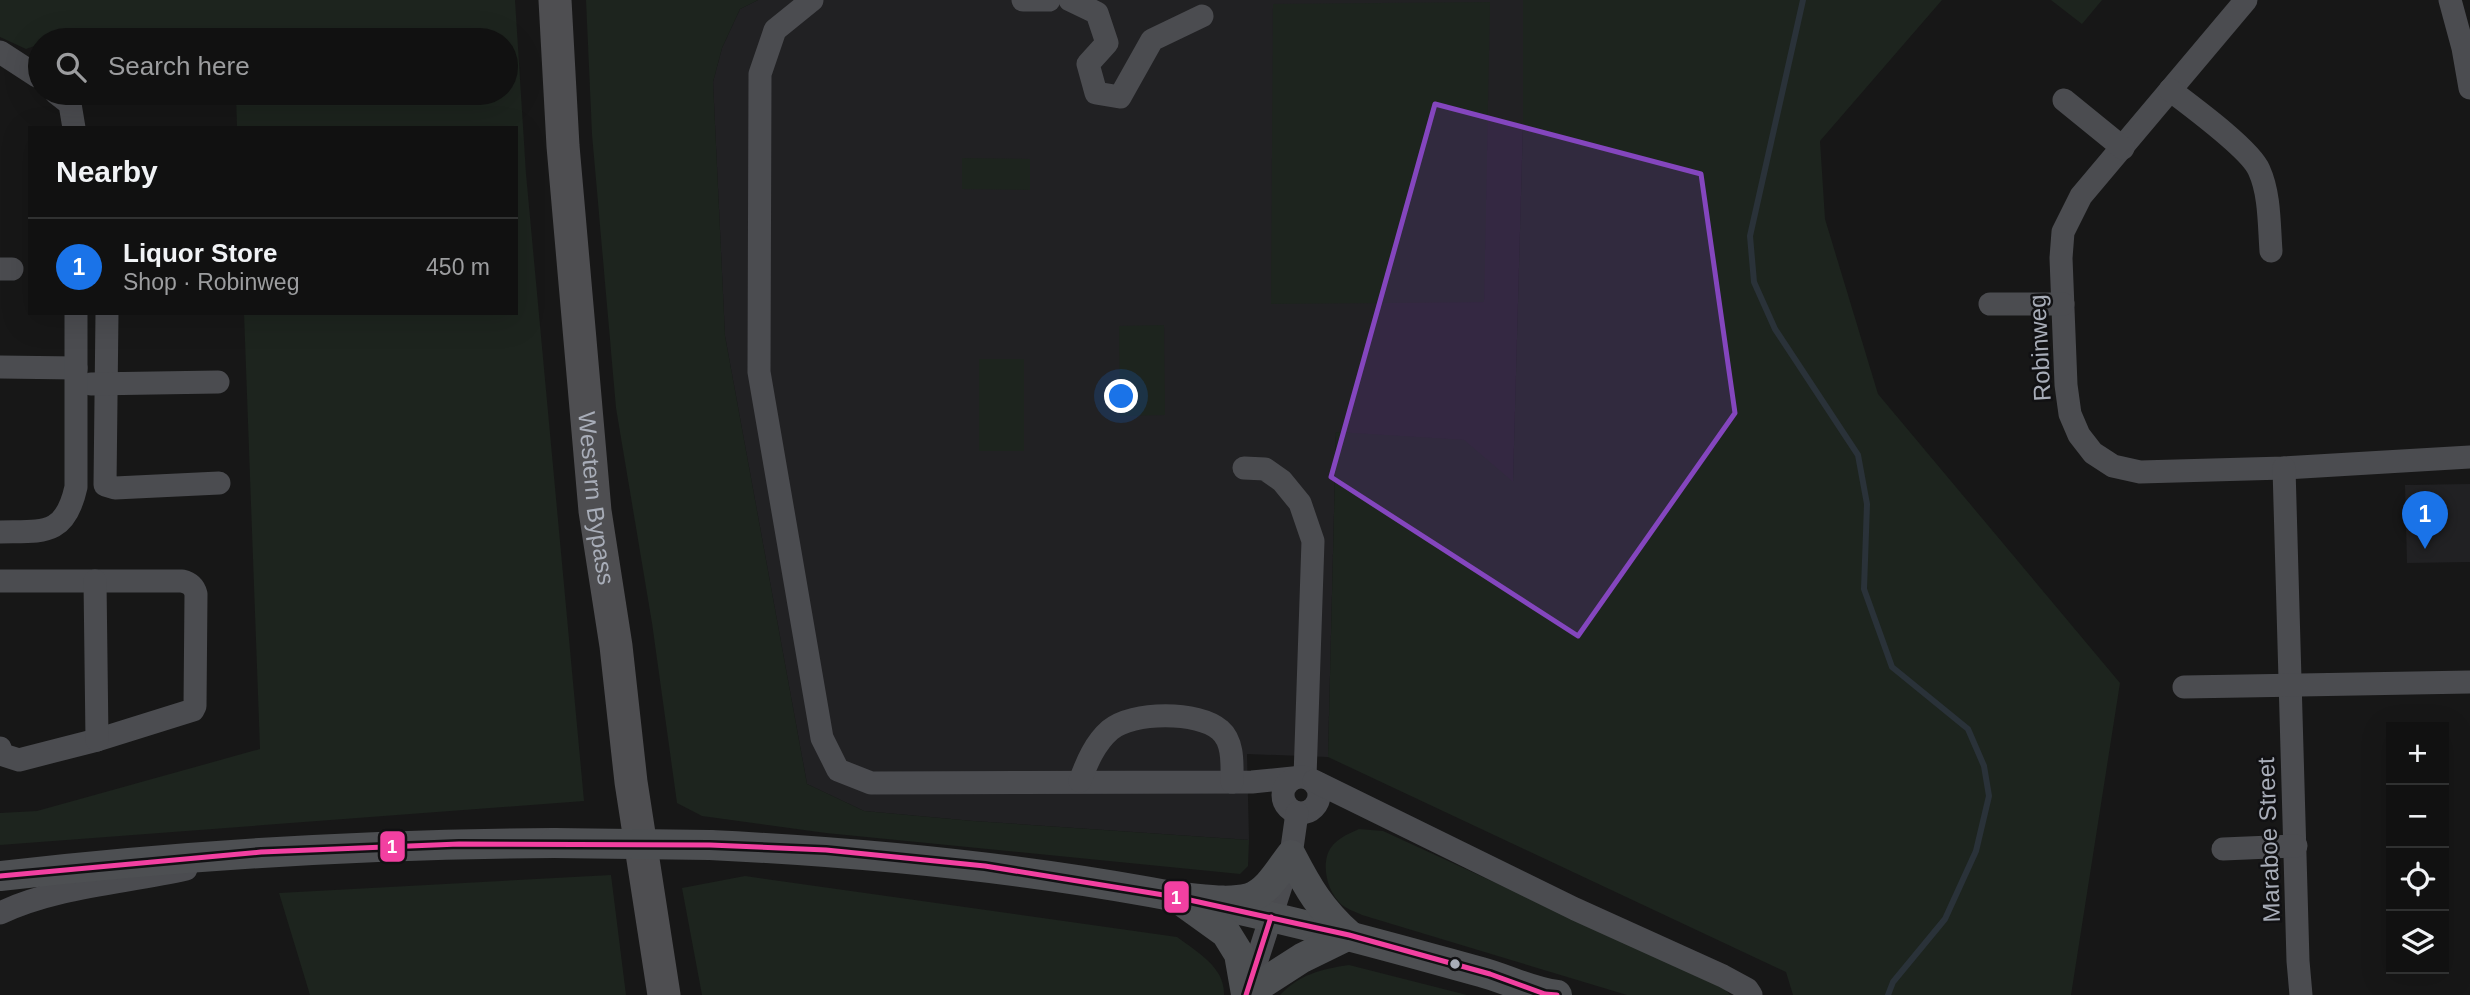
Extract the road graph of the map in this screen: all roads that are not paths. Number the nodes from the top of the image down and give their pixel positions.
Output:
1 (555, 0) edge
2 (813, 0) edge
3 (1023, 0) edge
4 (1048, 0) edge
5 (1070, 0) edge
6 (2246, 0) edge
7 (2450, 0) edge
8 (1202, 16) dead end
9 (0, 52) edge
10 (28, 70) edge
11 (2470, 88) edge
12 (2170, 89) junction
13 (2064, 100) dead end
14 (70, 105) edge
15 (75, 126) edge
16 (2123, 148) junction
17 (2272, 251) dead end
18 (1990, 304) dead end
19 (2063, 304) junction
20 (76, 315) edge
21 (107, 315) edge
22 (0, 368) edge
23 (76, 376) junction
24 (218, 382) dead end
25 (106, 385) junction
26 (2470, 457) edge
27 (1244, 468) dead end
28 (2284, 468) junction
29 (219, 483) dead end
30 (0, 532) edge
31 (0, 581) edge
32 (94, 581) junction
33 (2470, 681) edge
34 (2289, 684) junction
35 (2184, 687) dead end
36 (97, 740) junction
37 (0, 748) edge
38 (1304, 779) junction
39 (1080, 781) junction
40 (1242, 782) junction
41 (1297, 808) junction
42 (1368, 808) junction
43 (2296, 846) junction
44 (2223, 849) dead end
45 (261, 852) junction
46 (1291, 855) junction
47 (0, 876) edge
48 (1176, 897) junction
49 (0, 913) edge
50 (1271, 916) junction
51 (1349, 935) junction
52 (664, 995) edge
53 (1246, 995) edge
54 (1550, 995) edge
55 (1751, 995) edge
56 (2301, 995) edge

1 - 52 highway, Western Bypass
2 - 39 street
3 - 4 street
5 - 8 street
6 - 12 street, Robinweg
7 - 11 street
9 - 10 street
12 - 16 street, Robinweg
12 - 17 street
13 - 16 street
14 - 15 street
16 - 19 street, Robinweg
18 - 19 street
19 - 28 street, Robinweg
20 - 23 street
21 - 25 street
22 - 23 street
23 - 25 street
23 - 30 street
24 - 25 street
25 - 29 street
26 - 28 street, Robinweg
27 - 38 street
28 - 34 street, Maraboe Street
31 - 32 street
32 - 36 street
32 - 36 street
33 - 34 street
34 - 35 street
34 - 43 street, Maraboe Street
36 - 37 street
38 - 40 street
38 - 41 street
38 - 41 street
38 - 42 street
39 - 40 street
39 - 40 street
40 - 41 street
41 - 42 street
41 - 46 street
42 - 55 street
43 - 44 street
43 - 56 street, Maraboe Street
45 - 47 main road
45 - 48 main road, bridge
45 - 49 street
46 - 48 main road
46 - 50 street
46 - 51 main road
48 - 50 main road
48 - 53 main road
50 - 51 main road
50 - 53 street
51 - 53 main road
51 - 54 main road

